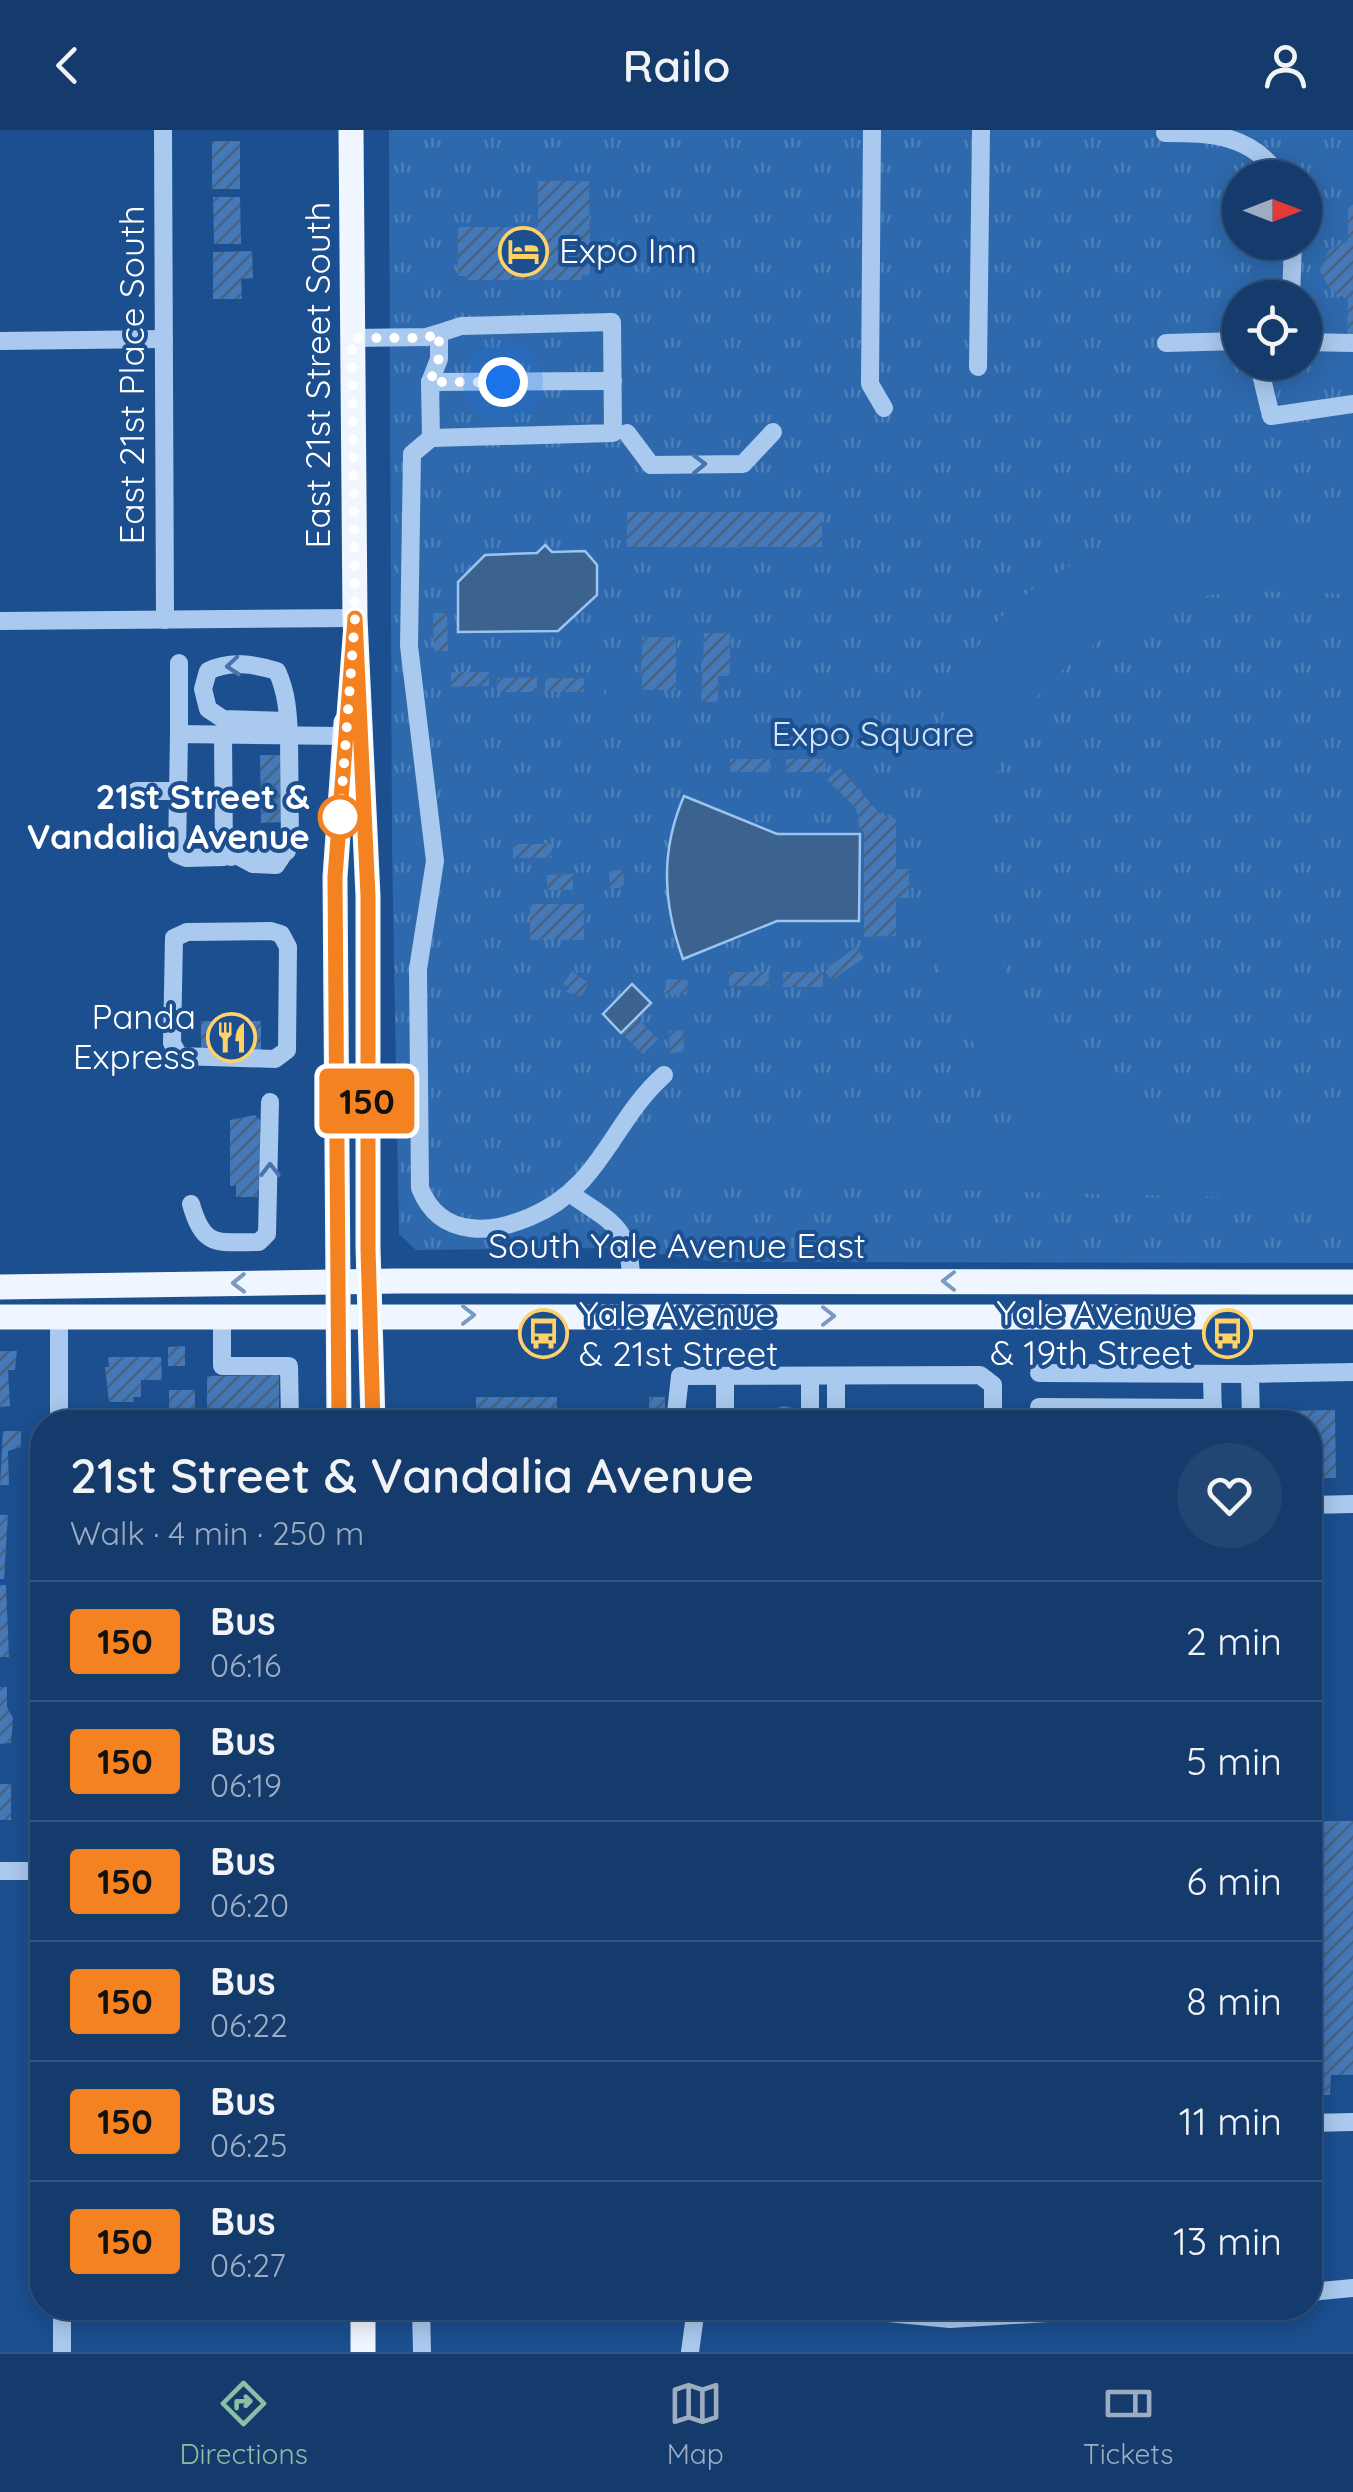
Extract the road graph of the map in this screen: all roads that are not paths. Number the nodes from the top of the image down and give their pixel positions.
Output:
1 (163, 130) edge
2 (351, 130) edge
3 (872, 130) edge
4 (980, 130) edge
5 (1165, 132) dead end
6 (1263, 160) edge
7 (439, 333) junction
8 (352, 338) junction
9 (164, 339) junction
10 (0, 341) edge
11 (1222, 341) edge
12 (1322, 342) edge
13 (1166, 343) dead end
14 (1353, 343) edge
15 (978, 367) dead end
16 (1262, 380) edge
17 (613, 381) junction
18 (430, 382) junction
19 (1353, 404) edge
20 (884, 408) dead end
21 (773, 432) dead end
22 (628, 433) dead end
23 (430, 438) junction
24 (355, 618) junction
25 (165, 620) junction
26 (0, 621) edge
27 (179, 663) dead end
28 (289, 729) junction
29 (178, 734) junction
30 (223, 734) junction
31 (345, 736) junction
32 (136, 790) dead end
33 (178, 790) junction
34 (231, 857) junction
35 (171, 948) joint
36 (664, 1074) dead end
37 (270, 1102) dead end
38 (572, 1194) junction
39 (192, 1204) dead end
40 (336, 1281) junction
41 (369, 1281) junction
42 (632, 1281) junction
43 (1047, 1281) junction
44 (1302, 1282) junction
45 (1353, 1282) edge
46 (0, 1287) edge
47 (338, 1314) junction
48 (371, 1314) junction
49 (222, 1316) junction
50 (1046, 1316) junction
51 (0, 1317) edge
52 (1301, 1317) junction
53 (1353, 1317) edge
54 (59, 1318) junction
55 (1039, 1372) dead end
56 (1353, 1372) edge
57 (1212, 1374) junction
58 (1250, 1374) junction
59 (725, 1376) junction
60 (810, 1376) junction
61 (836, 1376) junction
62 (1039, 1407) dead end
63 (59, 1410) edge
64 (290, 1410) edge
65 (339, 1410) edge
66 (373, 1410) edge
67 (676, 1410) edge
68 (724, 1410) edge
69 (810, 1410) edge
70 (836, 1410) edge
71 (993, 1410) edge
72 (1097, 1410) edge
73 (1212, 1410) edge
74 (1251, 1410) edge
75 (1322, 1504) edge
76 (1353, 1504) edge
77 (0, 1872) edge
78 (30, 1872) edge
79 (1353, 2122) edge
80 (1322, 2123) edge
81 (1353, 2288) edge
82 (1322, 2291) edge
83 (62, 2320) edge
84 (362, 2320) edge
85 (422, 2320) edge
86 (694, 2320) edge
87 (62, 2352) edge
88 (363, 2352) edge
89 (422, 2352) edge
90 (690, 2352) edge

1 - 9 street, East 21st Place South
2 - 8 main road, East 21st Street South
3 - 20 street
4 - 15 street
5 - 6 street
7 - 8 street
7 - 17 street
7 - 18 street
8 - 24 main road, East 21st Street South
9 - 10 street
9 - 25 street, East 21st Place South
11 - 13 street
12 - 14 street
16 - 19 street
17 - 18 street
17 - 23 street
18 - 23 street
22 -> 21 street
23 - 38 street
24 - 25 street
24 - 31 main road, East 21st Street South
24 - 41 main road, East 21st Street South
25 - 26 street
27 - 29 street
28 -> 28 street
28 - 30 street
28 - 31 street
28 - 34 street
29 - 30 street
29 - 33 street
30 - 34 street
31 - 40 main road, East 21st Street South
32 - 33 street
33 - 34 street
35 - 35 street
36 - 38 street
39 -> 37 street
38 - 42 street
40 - 41 main road, South Yale Avenue East
40 -> 46 main road, South Yale Avenue East
40 - 47 main road, East 21st Street South
41 - 42 main road, South Yale Avenue East
41 - 48 main road, East 21st Street South
43 -> 42 main road, South Yale Avenue East
43 - 44 main road, South Yale Avenue East
43 - 50 main road
44 - 45 main road, South Yale Avenue East
44 - 52 main road
47 - 48 main road, South Yale Avenue East
47 - 49 main road, South Yale Avenue East
47 - 65 main road, East 21st Street South
48 -> 50 main road, South Yale Avenue East
48 - 66 main road, East 21st Street South
49 - 54 main road, South Yale Avenue East
49 - 64 street
50 - 52 main road, South Yale Avenue East
51 - 54 main road, South Yale Avenue East
52 - 53 main road, South Yale Avenue East
54 - 63 street
55 - 57 street
56 - 58 street
57 - 58 street
57 - 73 street
58 - 74 street
59 - 60 street
59 - 67 street
59 - 68 street
60 - 61 street
60 - 69 street
61 - 70 street
61 - 71 street
62 - 72 street
75 - 76 street
77 - 78 street
79 - 80 street
81 - 82 street
83 - 87 street
84 - 88 main road
85 - 89 street
86 - 90 street

